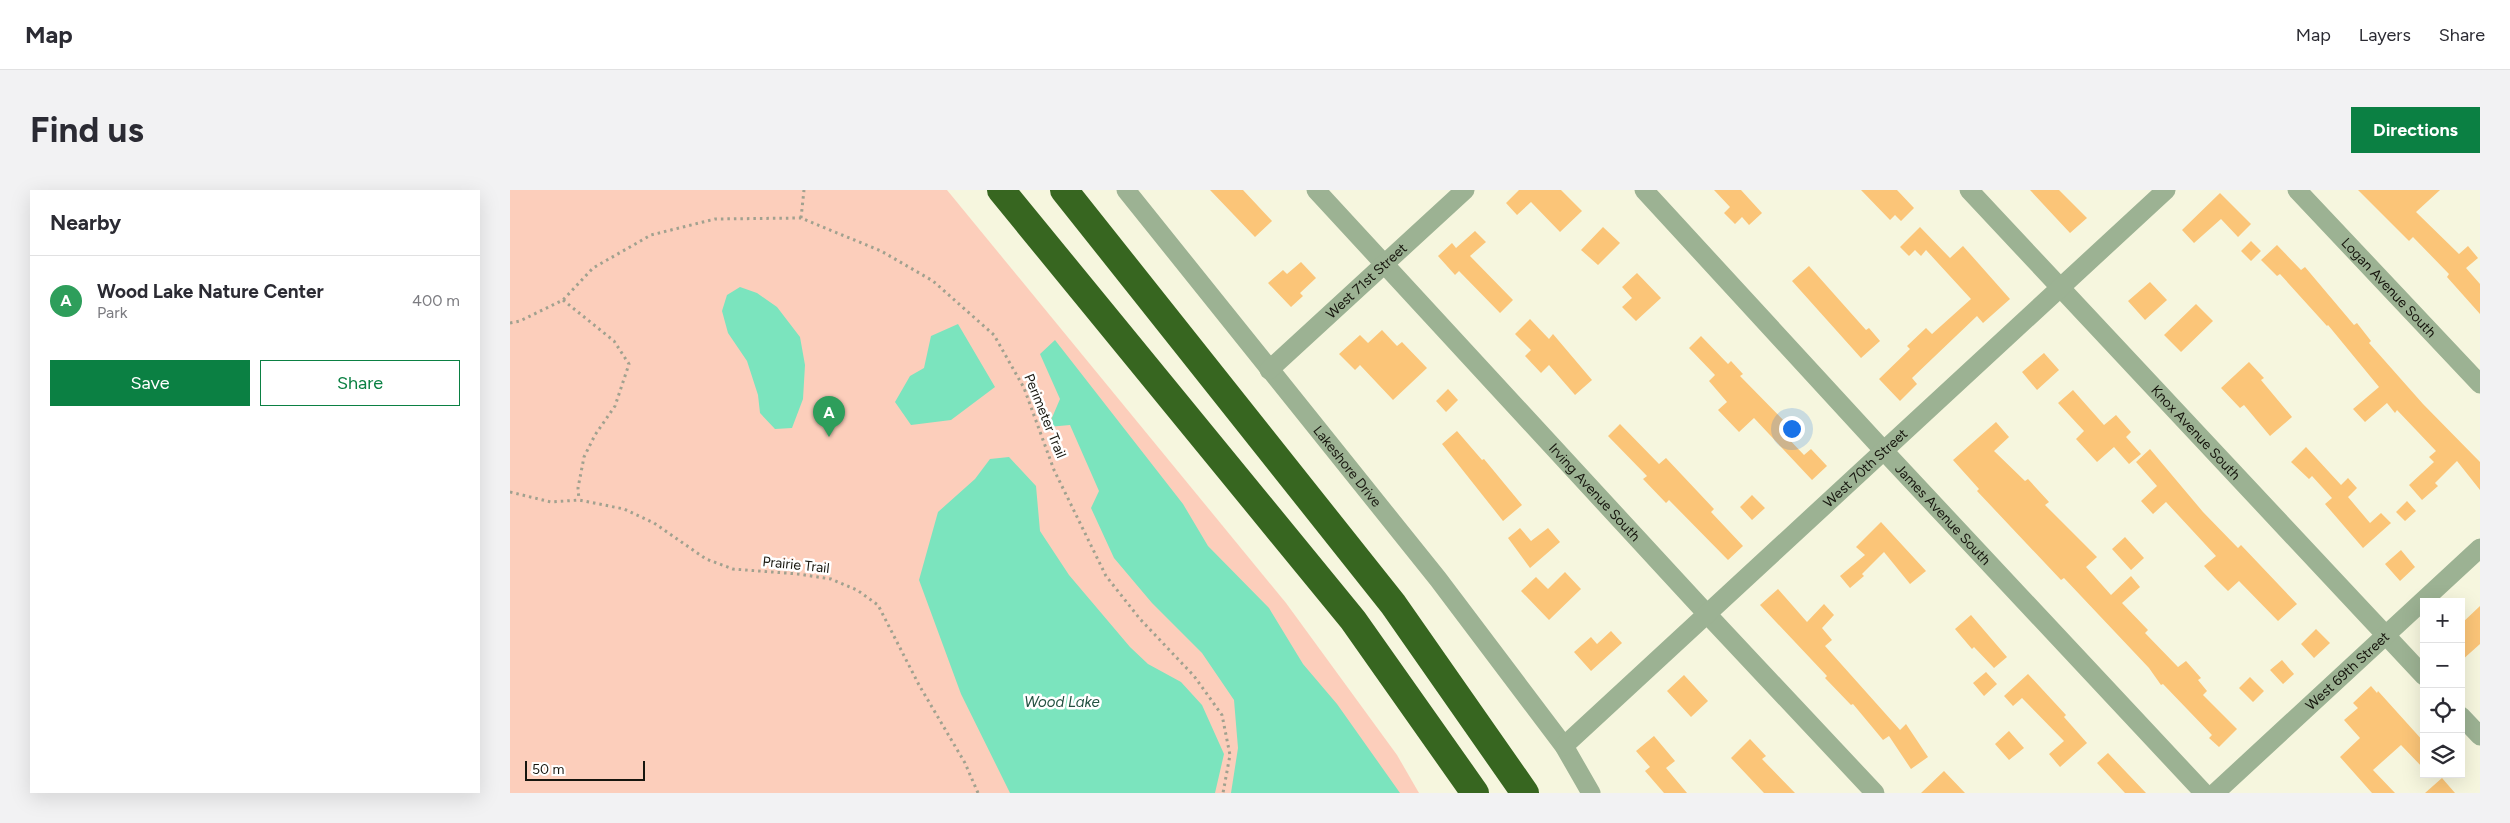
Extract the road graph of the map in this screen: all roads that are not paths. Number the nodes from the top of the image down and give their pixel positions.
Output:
1 (1001, 190) edge
2 (1064, 190) edge
3 (1126, 190) edge
4 (1316, 190) edge
5 (1465, 190) edge
6 (1644, 190) edge
7 (1969, 190) edge
8 (2166, 190) edge
9 (2297, 190) edge
10 (1384, 264) junction
11 (2060, 288) junction
12 (1269, 370) junction
13 (2480, 384) edge
14 (1884, 451) junction
15 (2480, 548) edge
16 (1707, 614) junction
17 (2386, 635) junction
18 (2420, 672) edge
19 (2465, 720) edge
20 (2480, 736) edge
21 (1564, 746) junction
22 (1475, 793) edge
23 (1525, 793) edge
24 (1591, 793) edge
25 (1875, 793) edge
26 (2204, 793) edge
27 (2214, 793) edge

1 - 22 highway
2 - 23 highway
3 - 12 street, Lakeshore Drive
4 - 10 street, Irving Avenue South
5 - 10 street, West 71st Street
6 - 14 street, James Avenue South
7 - 11 street, Knox Avenue South
8 - 11 street, West 70th Street
9 - 13 street, Logan Avenue South
10 - 12 street, West 71st Street
10 - 16 street, Irving Avenue South
11 - 14 street, West 70th Street
11 - 17 street, Knox Avenue South
12 - 21 street, Lakeshore Drive
14 - 16 street, West 70th Street
14 - 26 street, James Avenue South
15 - 17 street, West 69th Street
16 - 21 street, West 70th Street
16 - 25 street, Irving Avenue South
17 - 18 street, Knox Avenue South
17 - 27 street, West 69th Street
19 - 20 street
21 - 24 street, Lakeshore Drive

